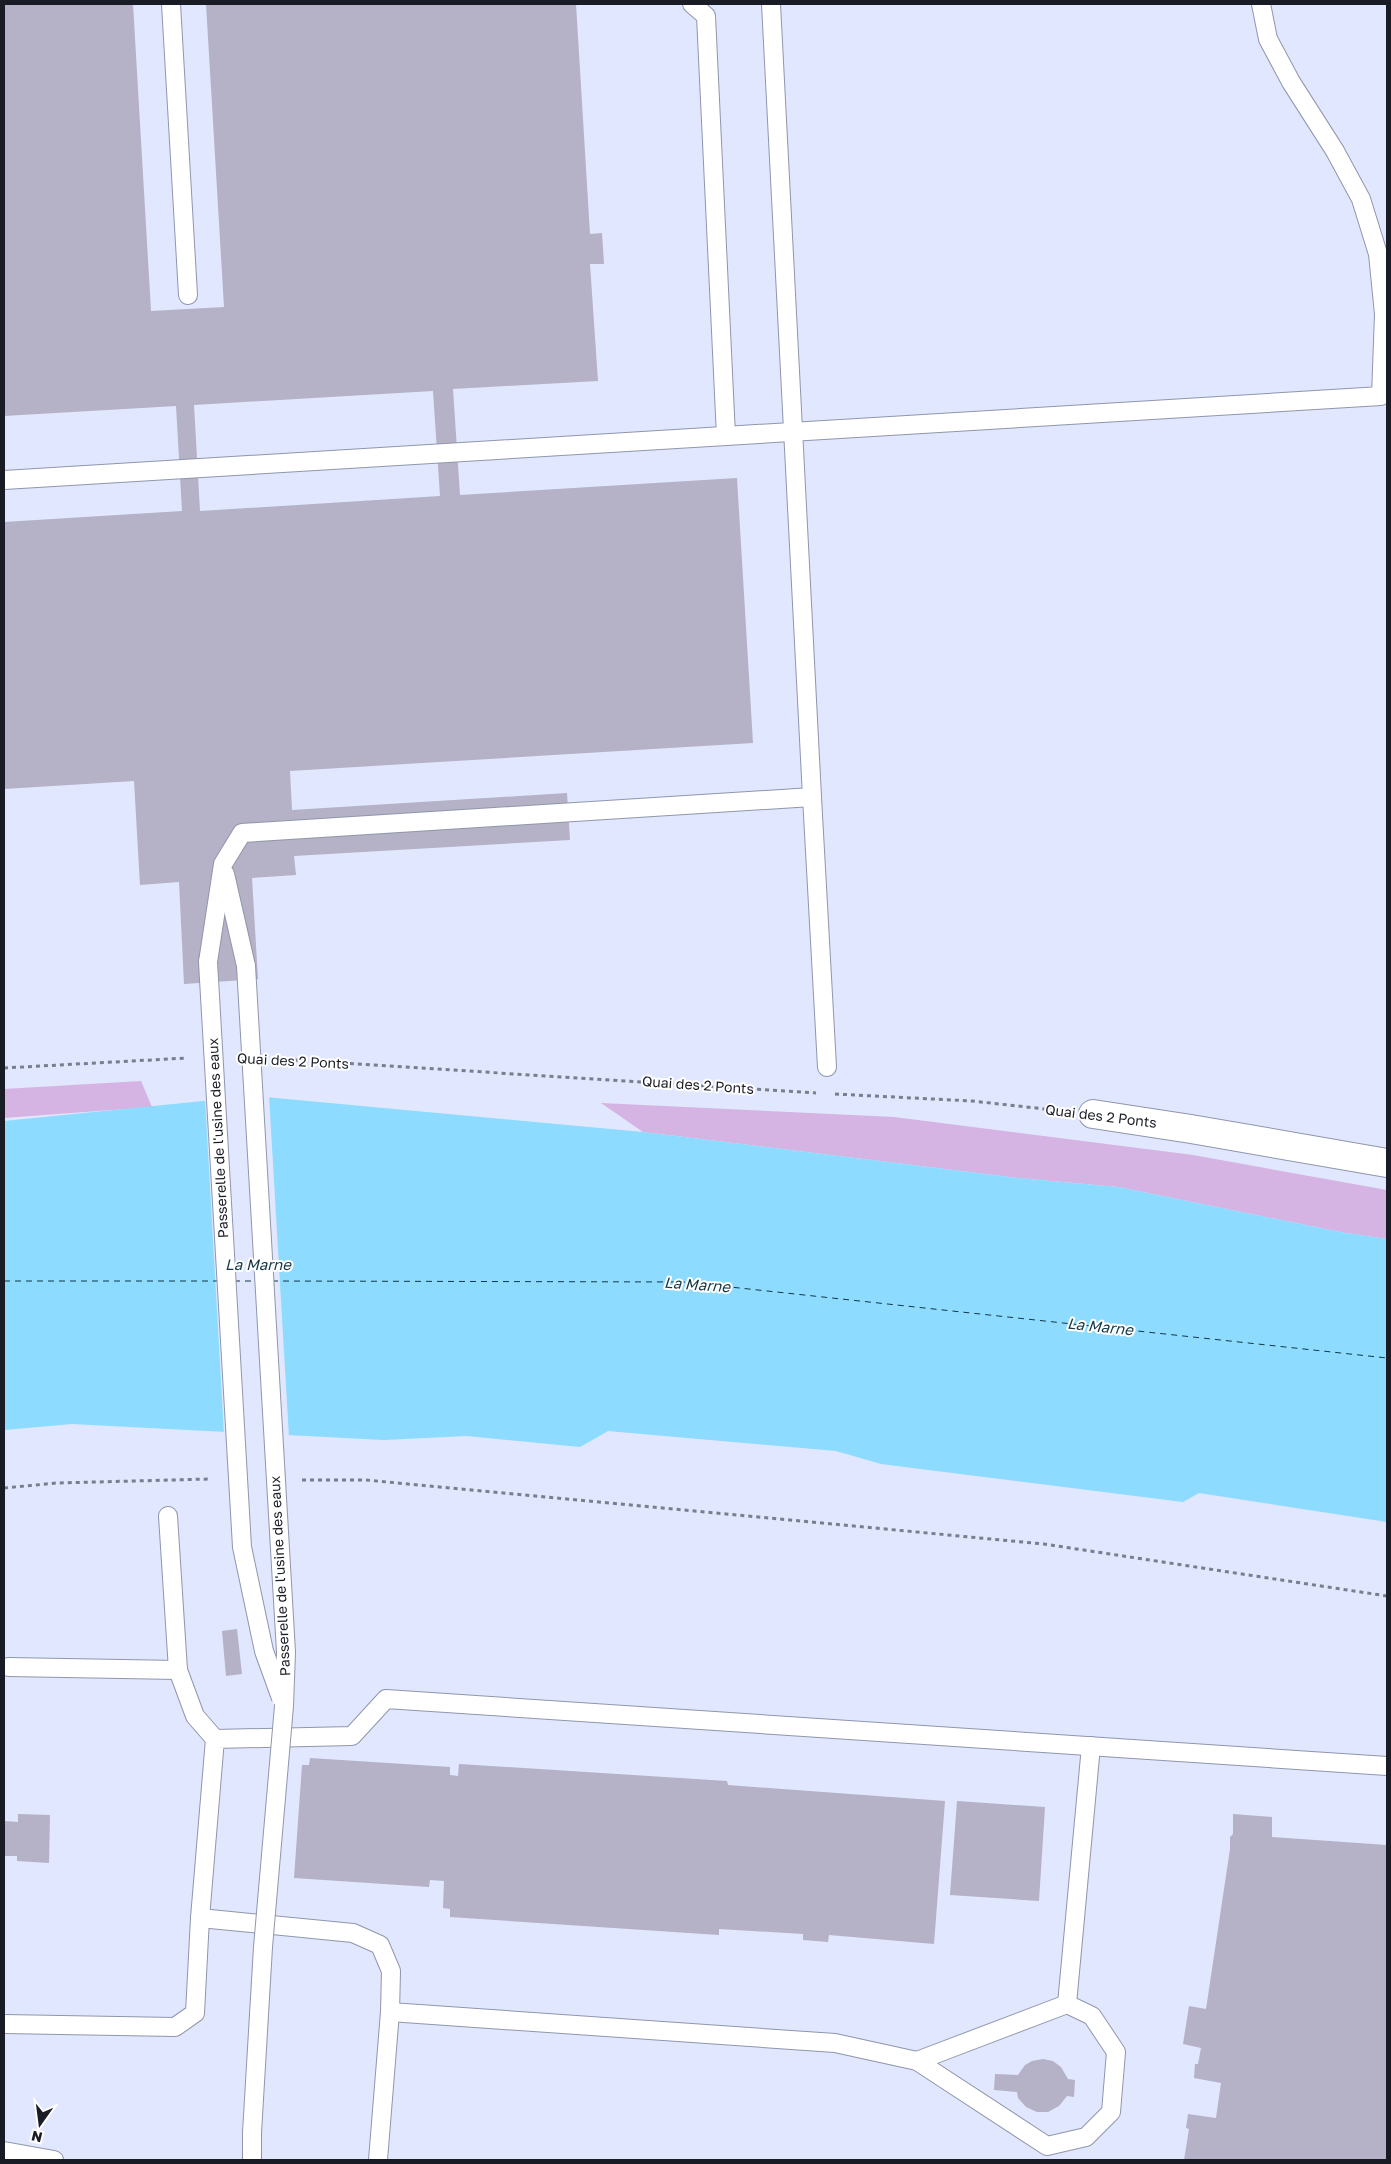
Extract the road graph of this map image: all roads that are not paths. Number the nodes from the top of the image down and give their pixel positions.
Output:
1 (171, 4) edge
2 (692, 4) edge
3 (771, 4) edge
4 (1261, 4) edge
5 (188, 295) dead end
6 (1384, 396) edge
7 (794, 432) junction
8 (726, 436) junction
9 (4, 480) edge
10 (812, 797) junction
11 (223, 864) junction
12 (827, 1067) dead end
13 (1093, 1114) road end
14 (1387, 1164) edge
15 (168, 1516) dead end
16 (8, 1667) dead end
17 (178, 1670) junction
18 (284, 1706) junction
19 (215, 1739) junction
20 (1091, 1746) junction
21 (1387, 1766) edge
22 (200, 1918) junction
23 (1067, 2004) junction
24 (390, 2012) junction
25 (4, 2024) edge
26 (917, 2061) junction
27 (4, 2151) edge
28 (1046, 2153) edge
29 (54, 2160) edge
30 (252, 2160) edge
31 (378, 2160) edge

1 - 5 lane
2 - 8 lane
3 - 7 lane
4 - 6 lane
6 - 7 lane
7 - 8 lane
7 - 10 lane
8 - 9 lane
10 - 11 lane
10 - 12 lane
11 - 18 lane, Passerelle de l'usine des eaux, bridge
11 - 18 lane, Passerelle de l'usine des eaux, bridge
13 - 14 street, Quai des 2 Ponts
15 - 17 lane
16 - 17 lane
17 - 19 lane
18 - 30 lane, bridge
19 - 20 lane
19 - 22 lane
20 - 21 lane
20 - 23 lane
22 - 24 lane
22 - 25 lane
23 - 26 lane
23 - 28 lane
24 - 26 lane
24 - 31 lane
26 - 28 lane
27 - 29 lane

